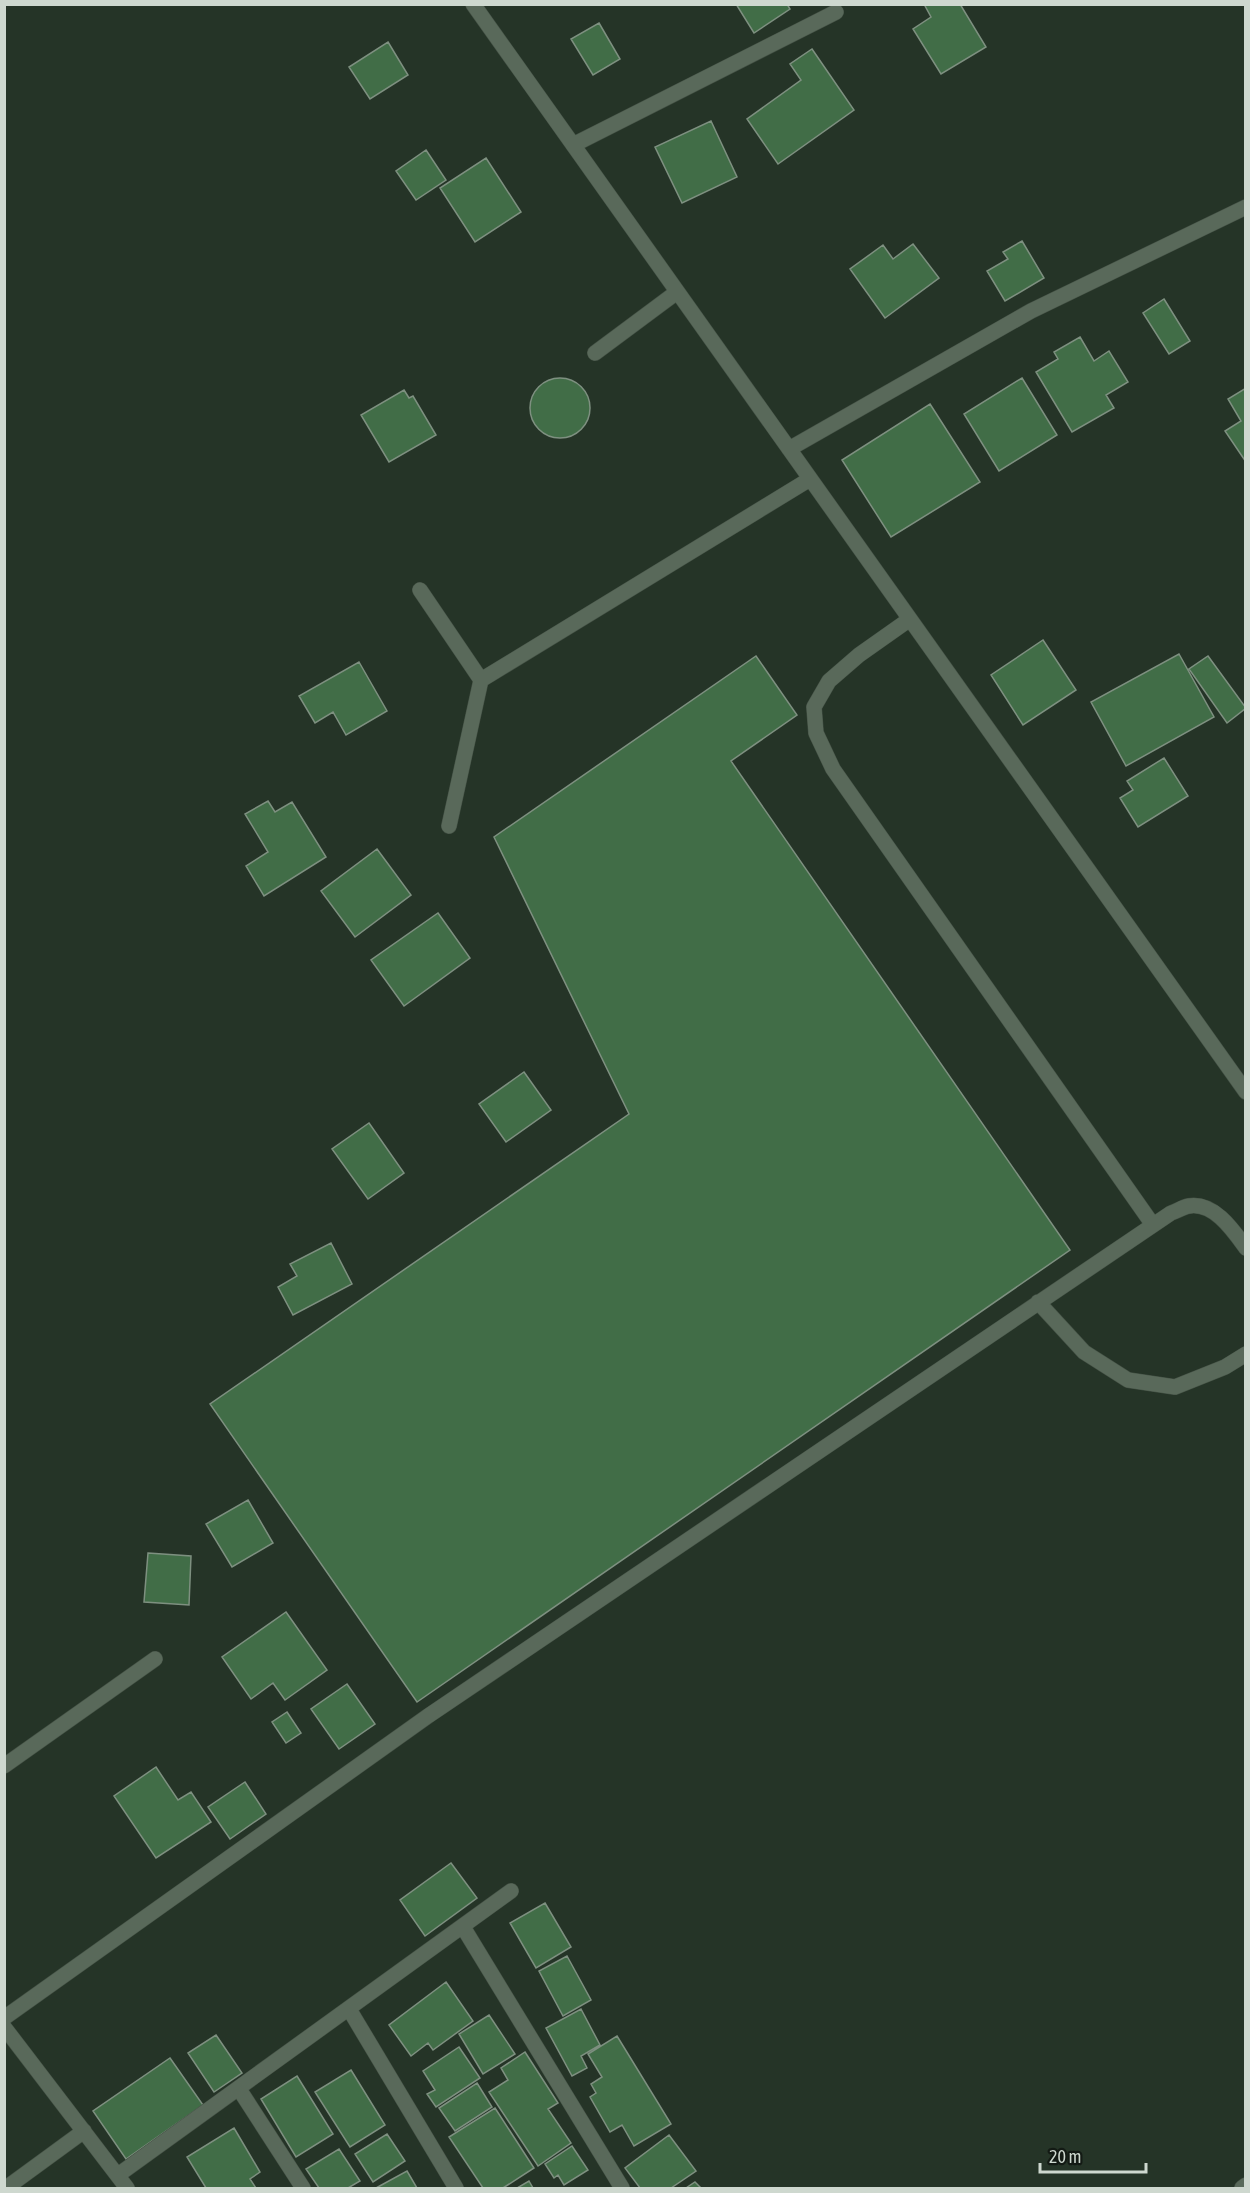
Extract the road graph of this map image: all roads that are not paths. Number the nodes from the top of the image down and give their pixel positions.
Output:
1 (473, 4) edge
2 (836, 12) dead end
3 (573, 145) junction
4 (1245, 207) edge
5 (677, 292) junction
6 (595, 353) dead end
7 (789, 449) junction
8 (810, 479) junction
9 (420, 590) dead end
10 (910, 619) junction
11 (481, 680) junction
12 (449, 826) dead end
13 (1245, 1092) edge
14 (1153, 1225) junction
15 (1245, 1248) edge
16 (1038, 1302) junction
17 (1245, 1354) edge
18 (155, 1659) dead end
19 (4, 1766) edge
20 (512, 1891) dead end
21 (463, 1927) junction
22 (349, 2009) junction
23 (4, 2018) edge
24 (4, 2027) edge
25 (239, 2089) junction
26 (84, 2131) junction
27 (118, 2175) junction
28 (1245, 2185) edge
29 (6, 2188) edge
30 (127, 2188) edge
31 (303, 2188) edge
32 (456, 2188) edge
33 (622, 2188) edge
34 (1242, 2188) edge

1 - 3 street
2 - 3 street
3 - 5 street
4 - 7 street
5 - 6 street
5 - 7 street
7 - 8 street
8 - 10 street
8 - 11 street
9 - 11 street
10 - 13 street
10 - 14 street
11 - 12 street
14 - 15 street
14 - 16 street
16 - 17 street
16 - 23 street
18 - 19 street
20 - 21 street
21 - 22 street
21 - 33 street
22 - 25 street
22 - 32 street
24 - 26 street
25 - 27 street
25 - 31 street
26 - 27 street
26 - 29 street
27 - 30 street
28 - 34 street

